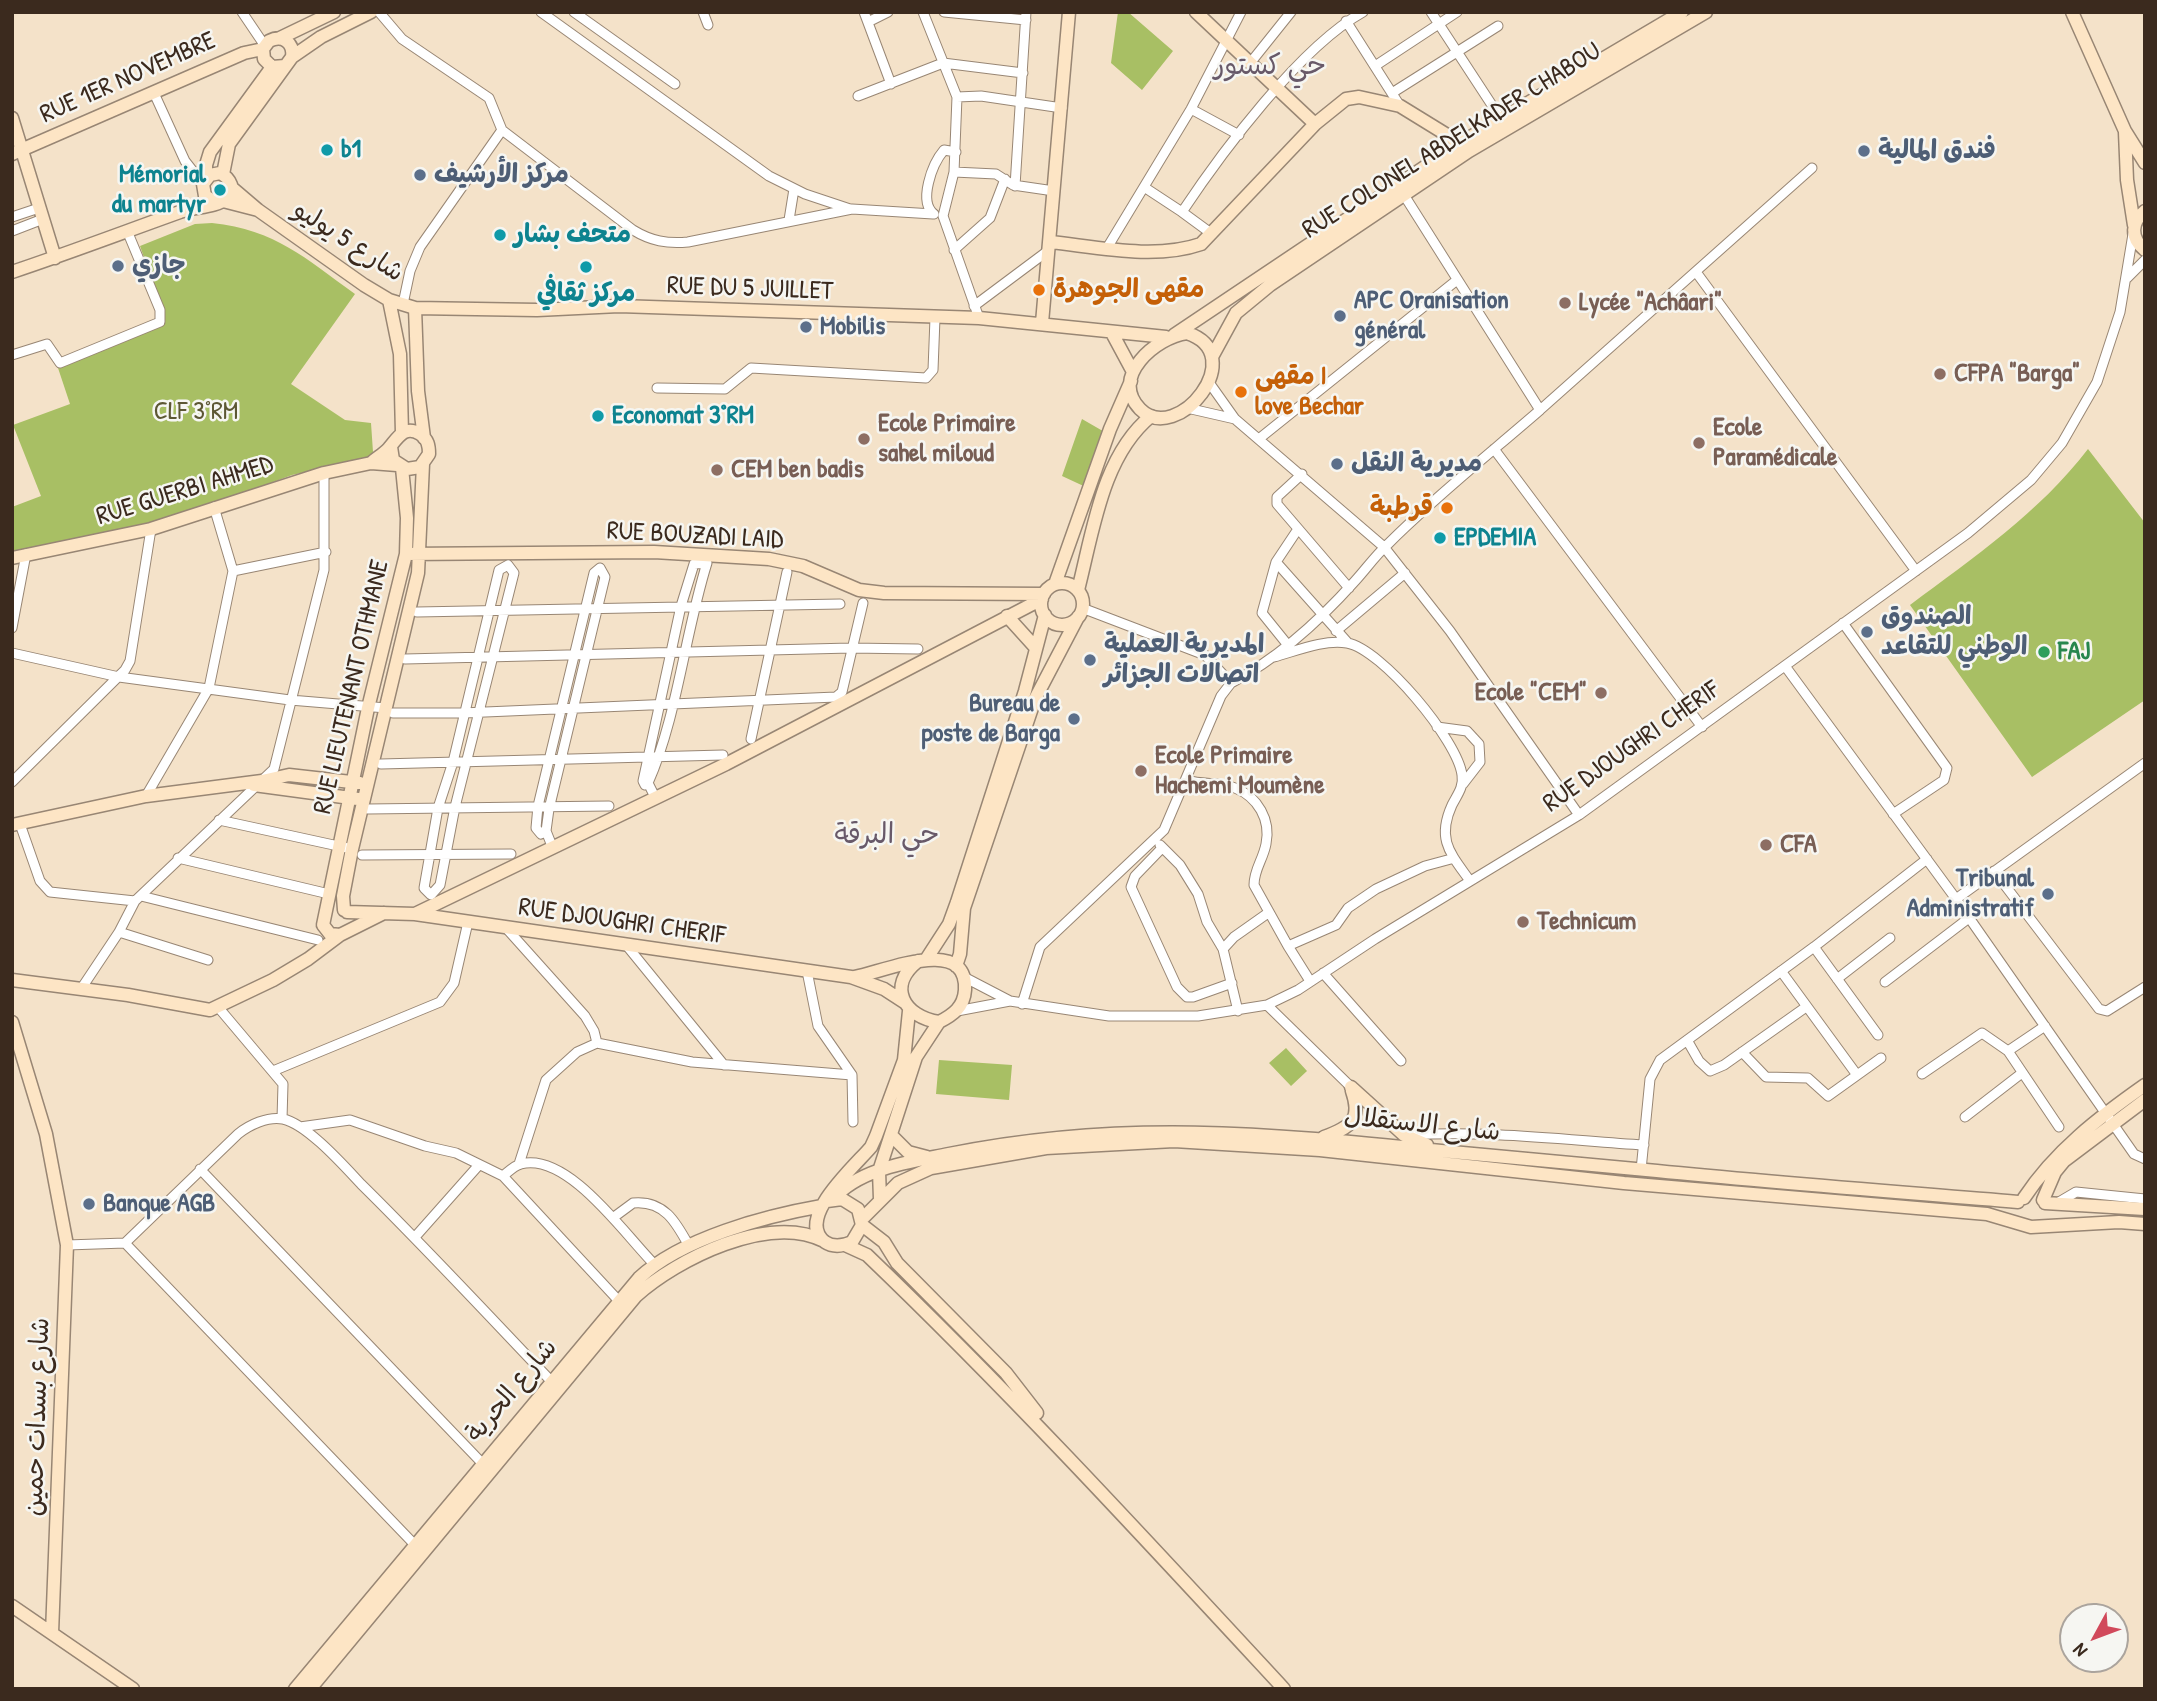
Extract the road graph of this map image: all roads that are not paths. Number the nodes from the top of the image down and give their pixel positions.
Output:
1 (242, 12) edge
2 (334, 12) edge
3 (371, 12) edge
4 (380, 12) edge
5 (541, 12) edge
6 (703, 12) edge
7 (888, 12) edge
8 (923, 12) edge
9 (944, 12) edge
10 (1069, 12) edge
11 (1196, 12) edge
12 (1241, 12) edge
13 (1291, 12) edge
14 (1363, 12) edge
15 (1431, 12) edge
16 (1457, 12) edge
17 (1682, 12) edge
18 (1706, 12) edge
19 (2072, 12) edge
20 (582, 14) edge
21 (1026, 16) edge
22 (866, 17) edge
23 (1346, 21) junction
24 (708, 25) dead end
25 (1438, 25) junction
26 (1498, 26) dead end
27 (280, 38) junction
28 (1226, 39) junction
29 (264, 47) junction
30 (1456, 53) junction
31 (943, 62) junction
32 (1251, 62) junction
33 (283, 63) junction
34 (1375, 66) junction
35 (1023, 73) junction
36 (891, 83) junction
37 (675, 84) dead end
38 (1277, 89) junction
39 (154, 93) junction
40 (1392, 93) junction
41 (859, 96) dead end
42 (957, 97) junction
43 (1020, 103) junction
44 (1400, 106) junction
45 (1062, 108) junction
46 (1191, 109) junction
47 (12, 118) edge
48 (1501, 119) junction
49 (1314, 124) junction
50 (502, 130) junction
51 (2125, 131) junction
52 (1240, 135) junction
53 (1466, 146) junction
54 (17, 152) edge
55 (956, 152) junction
56 (2145, 163) edge
57 (1812, 168) dead end
58 (954, 172) junction
59 (223, 174) junction
60 (1004, 179) junction
61 (205, 181) junction
62 (1016, 186) junction
63 (232, 187) junction
64 (1144, 187) junction
65 (794, 188) junction
66 (1054, 191) junction
67 (1404, 195) junction
68 (219, 201) junction
69 (852, 209) junction
70 (258, 210) junction
71 (2145, 211) edge
72 (1182, 212) junction
73 (41, 214) junction
74 (938, 215) junction
75 (12, 217) edge
76 (789, 220) junction
77 (2134, 229) junction
78 (12, 231) edge
79 (128, 233) junction
80 (1212, 234) junction
81 (1050, 246) junction
82 (1107, 248) junction
83 (954, 250) junction
84 (2145, 250) edge
85 (55, 258) junction
86 (2145, 260) edge
87 (12, 272) edge
88 (1696, 272) junction
89 (2126, 279) junction
90 (1457, 280) junction
91 (389, 300) junction
92 (409, 306) junction
93 (976, 312) junction
94 (935, 318) junction
95 (1042, 323) junction
96 (1112, 333) junction
97 (1170, 336) junction
98 (12, 355) edge
99 (1212, 357) junction
100 (1132, 377) junction
101 (1208, 381) junction
102 (657, 388) dead end
103 (1187, 408) junction
104 (1540, 410) junction
105 (1151, 416) junction
106 (1235, 419) junction
107 (402, 433) junction
108 (424, 438) junction
109 (1259, 438) junction
110 (391, 447) junction
111 (1494, 449) junction
112 (370, 463) junction
113 (423, 464) junction
114 (400, 466) junction
115 (324, 473) junction
116 (1302, 474) junction
117 (214, 507) junction
118 (151, 529) junction
119 (1298, 529) junction
120 (1384, 547) junction
121 (326, 552) junction
122 (26, 554) junction
123 (406, 554) junction
124 (421, 554) junction
125 (12, 558) edge
126 (1276, 562) junction
127 (233, 571) junction
128 (1916, 571) junction
129 (787, 572) dead end
130 (1405, 573) junction
131 (1055, 584) junction
132 (1349, 588) junction
133 (1078, 590) junction
134 (1043, 597) junction
135 (863, 603) dead end
136 (779, 604) junction
137 (840, 604) dead end
138 (681, 606) junction
139 (694, 606) junction
140 (586, 607) junction
141 (597, 607) junction
142 (502, 610) junction
143 (417, 612) dead end
144 (488, 612) junction
145 (1080, 613) junction
146 (1045, 615) junction
147 (1321, 615) junction
148 (1007, 616) junction
149 (1843, 623) junction
150 (12, 628) edge
151 (1336, 631) junction
152 (1348, 643) junction
153 (1287, 644) junction
154 (1035, 647) junction
155 (851, 648) junction
156 (918, 649) dead end
157 (678, 651) junction
158 (770, 651) junction
159 (12, 653) edge
160 (575, 654) junction
161 (588, 654) junction
162 (492, 656) junction
163 (476, 657) junction
164 (1272, 657) junction
165 (405, 659) dead end
166 (1784, 666) junction
167 (119, 677) junction
168 (1231, 683) junction
169 (209, 688) junction
170 (290, 700) junction
171 (757, 701) junction
172 (671, 704) junction
173 (660, 705) junction
174 (368, 708) junction
175 (563, 708) junction
176 (574, 708) junction
177 (389, 710) junction
178 (478, 711) junction
179 (462, 713) junction
180 (1437, 727) junction
181 (1702, 727) junction
182 (751, 739) dead end
183 (723, 755) dead end
184 (654, 757) junction
185 (551, 758) junction
186 (562, 758) junction
187 (468, 761) junction
188 (453, 762) junction
189 (2145, 762) edge
190 (381, 764) dead end
191 (1187, 780) junction
192 (12, 782) edge
193 (353, 782) junction
194 (254, 783) junction
195 (368, 784) junction
196 (1463, 784) junction
197 (146, 796) junction
198 (349, 797) junction
199 (655, 797) junction
200 (366, 804) junction
201 (538, 806) junction
202 (609, 806) dead end
203 (455, 807) junction
204 (438, 808) junction
205 (549, 809) junction
206 (1893, 814) junction
207 (1579, 815) junction
208 (219, 820) junction
209 (16, 824) edge
210 (546, 831) junction
211 (1159, 844) junction
212 (552, 846) junction
213 (351, 851) junction
214 (511, 854) dead end
215 (447, 855) junction
216 (431, 856) junction
217 (178, 858) junction
218 (1451, 859) junction
219 (1927, 859) junction
220 (1994, 871) junction
221 (1470, 881) junction
222 (329, 894) junction
223 (138, 899) junction
224 (1955, 899) junction
225 (346, 911) junction
226 (387, 912) junction
227 (325, 914) junction
228 (415, 914) junction
229 (1268, 914) junction
230 (1969, 918) junction
231 (468, 922) junction
232 (507, 929) junction
233 (119, 932) junction
234 (344, 933) junction
235 (322, 935) junction
236 (1889, 938) dead end
237 (627, 946) junction
238 (1288, 946) junction
239 (1814, 947) junction
240 (1223, 949) junction
241 (308, 959) junction
242 (208, 960) dead end
243 (922, 960) junction
244 (807, 971) junction
245 (959, 971) junction
246 (1782, 971) junction
247 (1323, 973) junction
248 (851, 977) junction
249 (1837, 979) junction
250 (12, 980) edge
251 (1310, 981) junction
252 (1885, 982) dead end
253 (1232, 983) junction
254 (2145, 987) edge
255 (81, 989) junction
256 (1010, 1001) junction
257 (1022, 1004) junction
258 (1267, 1005) junction
259 (907, 1006) junction
260 (218, 1007) junction
261 (1806, 1007) junction
262 (957, 1011) junction
263 (1238, 1011) junction
264 (12, 1021) edge
265 (939, 1022) junction
266 (2045, 1026) junction
267 (1878, 1035) dead end
268 (1687, 1040) junction
269 (597, 1043) junction
270 (2008, 1051) junction
271 (1742, 1052) junction
272 (1881, 1058) dead end
273 (1401, 1061) dead end
274 (724, 1065) junction
275 (274, 1071) junction
276 (2022, 1073) junction
277 (1923, 1074) dead end
278 (852, 1075) junction
279 (1857, 1075) junction
280 (2145, 1085) edge
281 (1351, 1087) junction
282 (2145, 1100) edge
283 (1965, 1117) dead end
284 (2109, 1118) junction
285 (282, 1119) junction
286 (853, 1122) dead end
287 (300, 1127) junction
288 (2059, 1127) dead end
289 (891, 1135) junction
290 (1404, 1135) junction
291 (1322, 1138) junction
292 (1644, 1145) junction
293 (1440, 1151) junction
294 (931, 1157) junction
295 (2145, 1159) edge
296 (519, 1164) junction
297 (478, 1166) junction
298 (200, 1169) junction
299 (1641, 1170) junction
300 (880, 1171) junction
301 (503, 1176) junction
302 (880, 1199) junction
303 (2145, 1199) edge
304 (2021, 1200) junction
305 (826, 1202) junction
306 (2044, 1202) junction
307 (2059, 1202) junction
308 (2145, 1209) edge
309 (614, 1217) junction
310 (862, 1222) junction
311 (2023, 1224) junction
312 (2145, 1224) edge
313 (2039, 1226) junction
314 (415, 1237) junction
315 (824, 1241) junction
316 (125, 1243) junction
317 (68, 1245) junction
318 (845, 1245) junction
319 (689, 1247) junction
320 (654, 1264) junction
321 (618, 1300) junction
322 (551, 1381) junction
323 (481, 1462) junction
324 (1078, 1465) junction
325 (414, 1544) junction
326 (12, 1606) edge
327 (52, 1633) junction
328 (133, 1689) edge
329 (296, 1689) edge
330 (310, 1689) edge
331 (1284, 1689) edge

1 - 29 street
2 - 27 main road
3 - 33 main road
4 - 50 street
5 - 65 street
6 - 24 street
7 - 22 street
8 - 31 street
9 - 21 street
10 - 45 main road
11 - 28 main road
12 - 28 street
13 - 32 street
14 - 23 street
15 - 25 street
16 - 25 street
17 - 48 main road, RUE COLONEL ABDELKADER CHABOU
18 - 53 main road, RUE COLONEL ABDELKADER CHABOU
19 - 51 main road
20 - 37 street
21 - 35 street
22 - 36 street
23 - 34 street
23 - 38 street
25 - 30 street
25 - 34 street
26 - 30 street
27 - 29 main road
27 - 33 main road
28 - 32 main road
28 - 46 street
29 - 33 main road
29 - 39 main road, RUE 1ER NOVEMBRE
30 - 40 street
30 - 48 street
31 - 35 street
31 - 36 street
31 - 42 street
32 - 38 main road
33 - 59 main road
33 - 61 main road
34 - 40 street
35 - 43 street
36 - 41 street
38 - 49 main road
38 - 52 street
39 - 54 main road, RUE 1ER NOVEMBRE
39 - 61 street
40 - 44 street
42 - 43 street
42 - 55 street
43 - 45 street
43 - 62 street
44 - 49 main road
44 - 53 main road
45 - 66 main road
46 - 52 street
46 - 64 street
47 - 54 main road
48 - 53 main road, RUE COLONEL ABDELKADER CHABOU
49 - 80 main road
50 - 76 street
50 - 92 street
51 - 56 main road
51 - 77 main road
52 - 72 street
53 - 67 main road, RUE COLONEL ABDELKADER CHABOU
53 - 97 main road, RUE COLONEL ABDELKADER CHABOU
54 - 73 main road
55 - 58 street
55 - 74 street
57 - 88 street
58 - 60 street
58 - 74 street
59 - 61 main road
59 - 63 main road
60 - 62 street
60 - 83 street
61 - 68 main road
62 - 66 street
63 - 68 main road
63 - 70 main road, شارع 5 يوليو
64 - 72 street
64 - 82 street
65 - 69 street
65 - 76 street
66 - 81 main road
67 - 90 street
67 - 99 main road, RUE COLONEL ABDELKADER CHABOU
68 - 70 main road, شارع 5 يوليو
68 - 79 main road
69 - 74 street
69 - 76 street
70 - 91 main road, شارع 5 يوليو
71 - 77 main road
72 - 80 street
73 - 75 street
73 - 78 street
73 - 85 main road
74 - 83 street
77 - 84 main road
77 - 89 street, RUE DJOUGHRI CHERIF
79 - 85 main road
79 - 98 street
80 - 82 main road
81 - 82 main road
81 - 93 street
81 - 95 main road
83 - 93 street
85 - 87 main road
86 - 89 street
88 - 104 street
88 - 128 street
89 - 128 street, RUE DJOUGHRI CHERIF
90 - 104 street
90 - 109 street
91 - 92 main road, شارع 5 يوليو
91 - 107 main road
92 - 94 main road, RUE DU 5 JUILLET
92 - 108 main road
93 - 94 main road, RUE DU 5 JUILLET
93 - 95 main road, RUE DU 5 JUILLET
94 - 102 street
95 - 96 main road
96 - 97 main road
96 - 100 main road
97 - 99 main road
97 - 100 main road
99 - 101 main road
100 - 105 main road
100 - 131 main road
101 - 103 main road
101 - 106 street
103 - 105 main road
103 - 106 street
104 - 111 street
105 - 133 main road
106 - 109 street
107 - 108 main road
107 - 110 main road
108 - 113 main road
109 - 116 street
110 - 112 main road
110 - 114 main road
111 - 120 street
111 - 181 street
112 - 114 main road
112 - 115 main road, RUE GUERBI AHMED
113 - 114 main road
113 - 124 main road, RUE LIEUTENANT OTHMANE
114 - 123 main road, RUE LIEUTENANT OTHMANE
115 - 117 main road, RUE GUERBI AHMED
115 - 121 street
116 - 119 street
116 - 120 street
117 - 118 main road, RUE GUERBI AHMED
117 - 127 street
118 - 122 main road, RUE GUERBI AHMED
118 - 167 street
119 - 126 street
119 - 132 street
120 - 130 street
120 - 132 street
121 - 127 street
121 - 170 street
122 - 125 main road, RUE GUERBI AHMED
122 - 150 street
123 - 124 main road, RUE BOUZADI LAID
123 - 174 main road, RUE LIEUTENANT OTHMANE
124 - 134 main road, RUE BOUZADI LAID
124 - 177 main road, RUE LIEUTENANT OTHMANE
126 - 147 street
126 - 153 street
127 - 169 street
128 - 149 street, RUE DJOUGHRI CHERIF
129 - 136 street
130 - 151 street
130 - 207 street
131 - 133 main road
131 - 134 main road
132 - 147 street
133 - 145 main road
134 - 146 main road
134 - 148 main road
135 - 155 street
136 - 137 street
136 - 139 street
136 - 158 street
138 - 139 street
138 - 139 street
138 - 141 street
138 - 157 street
139 - 157 street
140 - 141 street
140 - 141 street
140 - 142 street
140 - 160 street
141 - 161 street
142 - 144 street
142 - 144 street
142 - 162 street
143 - 144 street
144 - 163 street
145 - 146 main road
145 - 168 street
145 - 245 main road
146 - 154 main road
147 - 151 street
147 - 153 street
148 - 154 main road
148 - 199 main road
149 - 166 street, RUE DJOUGHRI CHERIF
149 - 206 street
151 - 152 street
152 - 164 street
152 - 180 street
153 - 164 street
154 - 243 main road
155 - 156 street
155 - 158 street
155 - 171 street
157 - 158 street
157 - 161 street
157 - 172 street
157 - 173 street
158 - 171 street
159 - 167 street
160 - 161 street
160 - 162 street
160 - 175 street
161 - 176 street
162 - 163 street
162 - 178 street
163 - 165 street
163 - 179 street
164 - 168 street
166 - 181 street, RUE DJOUGHRI CHERIF
166 - 206 street
167 - 169 street
167 - 192 street
168 - 191 street
169 - 170 street
169 - 197 street
170 - 174 street
170 - 194 street
171 - 172 street
171 - 182 street
172 - 173 street
172 - 184 street
173 - 176 street
173 - 184 street
174 - 177 street
174 - 193 main road, RUE LIEUTENANT OTHMANE
175 - 176 street
175 - 178 street
175 - 185 street
176 - 186 street
177 - 179 street
177 - 195 main road, RUE LIEUTENANT OTHMANE
178 - 179 street
178 - 187 street
179 - 188 street
180 - 196 street
180 - 196 street
181 - 207 street, RUE DJOUGHRI CHERIF
183 - 184 street
184 - 186 street
184 - 199 street
185 - 186 street
185 - 187 street
185 - 201 street
186 - 205 street
187 - 188 street
187 - 203 street
188 - 190 street
188 - 204 street
189 - 220 street
191 - 211 street
191 - 229 street
193 - 194 main road
193 - 195 main road
193 - 198 main road, RUE LIEUTENANT OTHMANE
194 - 197 main road
194 - 198 main road
194 - 208 street
195 - 200 main road, RUE LIEUTENANT OTHMANE
196 - 218 street
197 - 209 main road
198 - 200 main road
198 - 213 main road, RUE LIEUTENANT OTHMANE
199 - 212 main road
200 - 204 street
200 - 213 main road, RUE LIEUTENANT OTHMANE
201 - 203 street
201 - 205 street
201 - 210 street
202 - 205 street
203 - 204 street
203 - 215 street
204 - 216 street
205 - 210 street
206 - 219 street
207 - 221 street, RUE DJOUGHRI CHERIF
208 - 213 street
208 - 217 street
209 - 223 street
210 - 212 street
211 - 240 street
211 - 253 street
211 - 257 street
212 - 228 main road
213 - 216 street
213 - 222 main road, RUE LIEUTENANT OTHMANE
213 - 225 main road, RUE LIEUTENANT OTHMANE
214 - 215 street
215 - 216 street
215 - 216 street
217 - 222 street
217 - 223 street
218 - 221 street
218 - 238 street
219 - 224 street
219 - 239 street
220 - 224 street
220 - 254 street
221 - 247 street, RUE DJOUGHRI CHERIF
222 - 227 main road, RUE LIEUTENANT OTHMANE
223 - 233 street
223 - 235 street
224 - 230 street
225 - 226 main road, RUE DJOUGHRI CHERIF
225 - 227 main road, RUE DJOUGHRI CHERIF
225 - 234 main road, RUE LIEUTENANT OTHMANE
226 - 228 main road, RUE DJOUGHRI CHERIF
226 - 234 main road
227 - 235 main road, RUE LIEUTENANT OTHMANE
228 - 231 main road, RUE DJOUGHRI CHERIF
229 - 238 street
229 - 240 street
230 - 252 street
230 - 266 street
231 - 232 main road, RUE DJOUGHRI CHERIF
231 - 275 street
232 - 237 main road, RUE DJOUGHRI CHERIF
232 - 269 street
233 - 242 street
233 - 255 street
234 - 235 main road
234 - 241 main road
235 - 241 main road
236 - 249 street
237 - 244 main road, RUE DJOUGHRI CHERIF
237 - 274 street
238 - 251 street
239 - 246 street
239 - 249 street
240 - 253 street
241 - 260 main road
243 - 245 main road
243 - 248 main road
243 - 259 main road
244 - 248 main road, RUE DJOUGHRI CHERIF
244 - 278 street
245 - 256 street
245 - 262 main road
246 - 261 street
246 - 268 street
247 - 251 street, RUE DJOUGHRI CHERIF
247 - 273 street
248 - 259 main road
249 - 267 street
250 - 255 main road
251 - 258 street, RUE DJOUGHRI CHERIF
253 - 263 street
255 - 260 main road
256 - 257 street, RUE DJOUGHRI CHERIF
256 - 262 street
257 - 263 street, RUE DJOUGHRI CHERIF
258 - 263 street, RUE DJOUGHRI CHERIF
258 - 281 street
259 - 265 main road
259 - 305 main road
260 - 275 street
261 - 271 street
261 - 279 street
262 - 265 main road
264 - 317 main road, شارع بسدات حمين
265 - 289 main road
266 - 270 street
266 - 284 street
268 - 271 street
268 - 292 street
269 - 274 street
269 - 296 street
270 - 276 street
270 - 277 street
271 - 279 street
272 - 279 street
274 - 278 street
275 - 285 street
276 - 283 street
276 - 288 street
278 - 286 street
280 - 284 main road
281 - 290 main road
281 - 291 main road
282 - 284 main road
284 - 295 street
284 - 304 main road
284 - 306 main road
285 - 287 street
285 - 298 street
287 - 297 street
287 - 314 street
289 - 294 main road
289 - 300 main road
290 - 292 street
290 - 293 main road
291 - 293 main road, شارع الاستقلال
291 - 294 main road, شارع الاستقلال
292 - 299 street
293 - 299 main road, شارع الاستقلال
294 - 300 main road, شارع الاستقلال
296 - 301 street
296 - 309 street
297 - 301 street
297 - 314 street
298 - 316 street
298 - 323 street
299 - 304 main road, شارع الاستقلال
300 - 302 main road
300 - 305 main road, شارع الاستقلال
301 - 321 street
302 - 310 main road, شارع الاستقلال
302 - 311 main road, شارع الاستقلال
303 - 307 street
304 - 306 main road
304 - 311 main road
305 - 310 main road
305 - 315 main road
305 - 319 main road, شارع الحرية
306 - 307 main road
306 - 313 main road
307 - 308 main road
309 - 319 street
309 - 320 street
310 - 318 main road
310 - 324 main road
311 - 313 main road
312 - 313 main road
314 - 322 street
315 - 318 main road
315 - 330 main road, شارع الحرية
316 - 317 street
316 - 325 street
317 - 327 main road, شارع بسدات حمين
318 - 324 main road
319 - 320 main road, شارع الحرية
320 - 321 main road, شارع الحرية
321 - 322 main road, شارع الحرية
322 - 323 main road, شارع الحرية
323 - 325 main road, شارع الحرية
324 - 331 main road
325 - 329 main road, شارع الحرية
326 - 327 main road
327 - 328 main road

